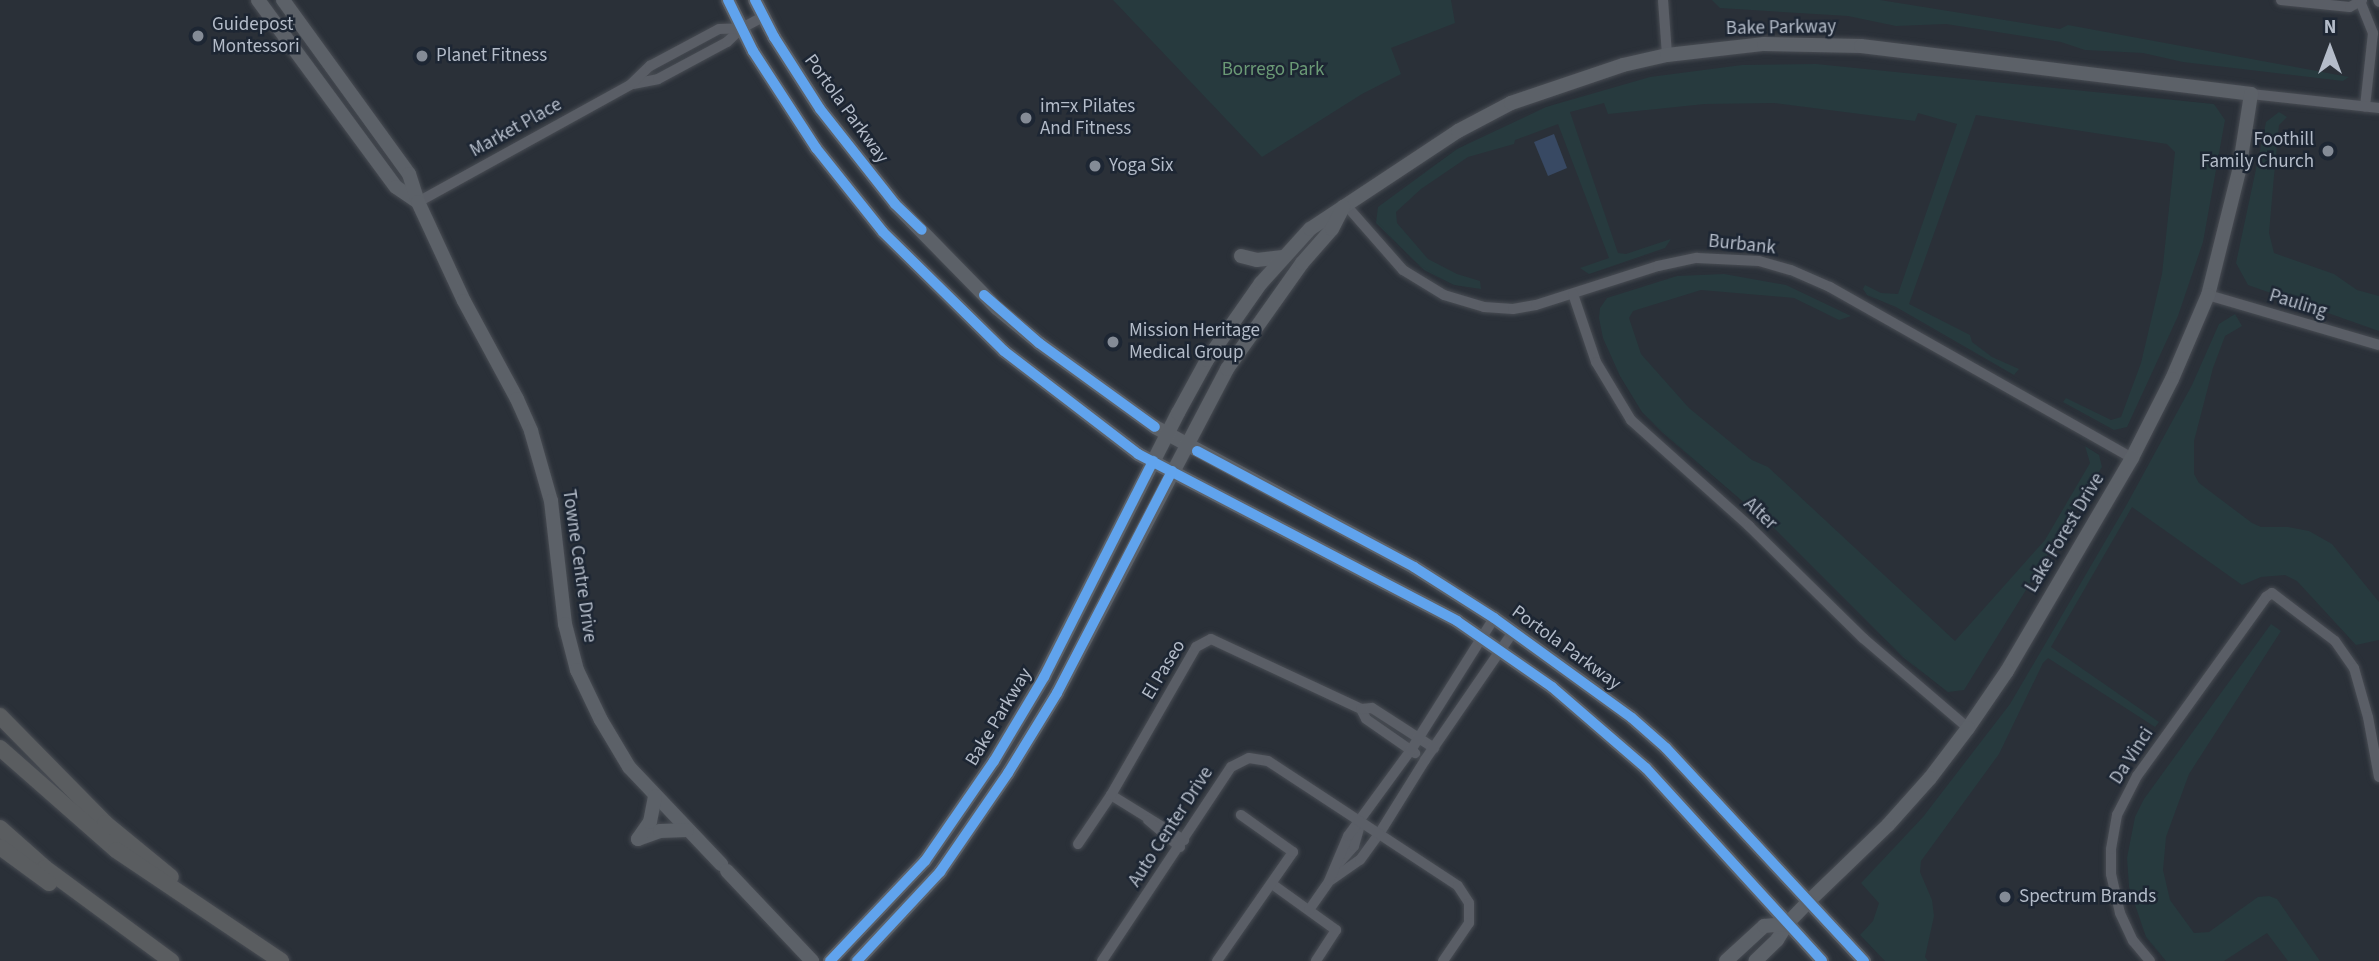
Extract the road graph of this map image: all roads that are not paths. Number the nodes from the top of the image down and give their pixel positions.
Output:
1 (258, 0) edge
2 (283, 0) edge
3 (727, 0) edge
4 (755, 0) edge
5 (1663, 0) edge
6 (2281, 0) edge
7 (2361, 1) edge
8 (763, 17) junction
9 (741, 28) junction
10 (1667, 55) junction
11 (2251, 94) junction
12 (2365, 107) junction
13 (2379, 108) edge
14 (418, 202) junction
15 (1345, 204) junction
16 (1332, 229) junction
17 (1241, 256) dead end
18 (1283, 257) junction
19 (1261, 283) junction
20 (1573, 293) junction
21 (2208, 295) junction
22 (2379, 345) edge
23 (1167, 434) junction
24 (1185, 444) junction
25 (2132, 458) junction
26 (1153, 461) junction
27 (1172, 471) junction
28 (1494, 618) junction
29 (1513, 632) junction
30 (1482, 638) junction
31 (1500, 651) junction
32 (1044, 677) junction
33 (1361, 709) junction
34 (0, 716) edge
35 (1968, 728) junction
36 (1419, 738) junction
37 (0, 748) edge
38 (1434, 748) junction
39 (1411, 750) junction
40 (1425, 760) junction
41 (1008, 773) junction
42 (2379, 777) edge
43 (655, 796) junction
44 (1111, 796) junction
45 (1241, 815) dead end
46 (1362, 822) junction
47 (0, 828) edge
48 (687, 830) junction
49 (1380, 834) junction
50 (1078, 844) dead end
51 (1182, 844) junction
52 (0, 847) edge
53 (1329, 881) junction
54 (1272, 884) junction
55 (1808, 902) junction
56 (1309, 910) junction
57 (1787, 923) junction
58 (257, 947) junction
59 (168, 961) edge
60 (281, 961) edge
61 (813, 961) edge
62 (830, 961) edge
63 (857, 961) edge
64 (1103, 961) edge
65 (1217, 961) edge
66 (1317, 961) edge
67 (1443, 961) edge
68 (1726, 961) edge
69 (1755, 961) edge
70 (1822, 961) edge
71 (1864, 961) edge
72 (2150, 961) edge

1 - 14 main road, Towne Centre Drive
2 - 14 main road, Towne Centre Drive
3 - 9 main road, Portola Parkway
4 - 8 main road, Portola Parkway
5 - 10 street
6 - 7 street
7 - 12 street
8 - 9 street, Market Place
8 - 23 main road, Portola Parkway
9 - 14 street, Market Place
9 - 26 main road, Portola Parkway
10 - 11 main road, Bake Parkway
10 - 15 main road, Bake Parkway
11 - 12 street
11 - 21 main road, Lake Forest Drive
12 - 13 street
14 - 43 main road, Towne Centre Drive
15 - 16 main road, Bake Parkway
15 - 18 main road, Bake Parkway
15 - 20 street, Burbank
16 - 19 main road
16 - 24 main road, Bake Parkway
17 - 18 main road
18 - 19 main road, Bake Parkway
19 - 23 main road, Bake Parkway
20 - 25 street, Burbank
20 - 35 street, Alter
21 - 22 street, Pauling
21 - 25 main road, Lake Forest Drive
23 - 24 main road, Portola Parkway
23 - 26 main road, Bake Parkway
24 - 27 main road, Bake Parkway
24 - 28 main road, Portola Parkway
25 - 35 main road, Lake Forest Drive
26 - 27 main road, Portola Parkway
26 - 32 main road, Bake Parkway
27 - 30 main road, Portola Parkway
27 - 41 main road, Bake Parkway
28 - 29 main road, Portola Parkway
28 - 30 street
29 - 31 street
29 - 55 main road, Portola Parkway
30 - 31 main road, Portola Parkway
30 - 36 street
31 - 38 street
31 - 57 main road, Portola Parkway
32 - 41 main road
32 - 62 main road, Bake Parkway
33 - 36 street, El Paseo
33 - 39 street, El Paseo
33 - 44 street, El Paseo
34 - 58 highway
35 - 55 main road, Lake Forest Drive
36 - 38 street, El Paseo
36 - 39 street
37 - 58 highway
38 - 40 street
39 - 40 street, El Paseo
39 - 46 street
40 - 49 street
41 - 63 main road, Bake Parkway
42 - 72 street, Da Vinci
43 - 48 main road, Towne Centre Drive
43 - 48 main road
44 - 50 street, El Paseo
44 - 51 street
45 - 54 street
46 - 49 street, Auto Center Drive
46 - 51 street, Auto Center Drive
46 - 53 street
47 - 59 highway
48 - 61 main road, Towne Centre Drive
49 - 53 street
49 - 67 street, Auto Center Drive
51 - 64 street, Auto Center Drive
52 - 59 highway
53 - 56 street
54 - 56 street
54 - 65 street
55 - 57 main road, Lake Forest Drive
55 - 71 main road, Portola Parkway
56 - 66 street
57 - 68 main road, Lake Forest Drive
57 - 69 main road, Lake Forest Drive
57 - 70 main road, Portola Parkway
58 - 60 highway

